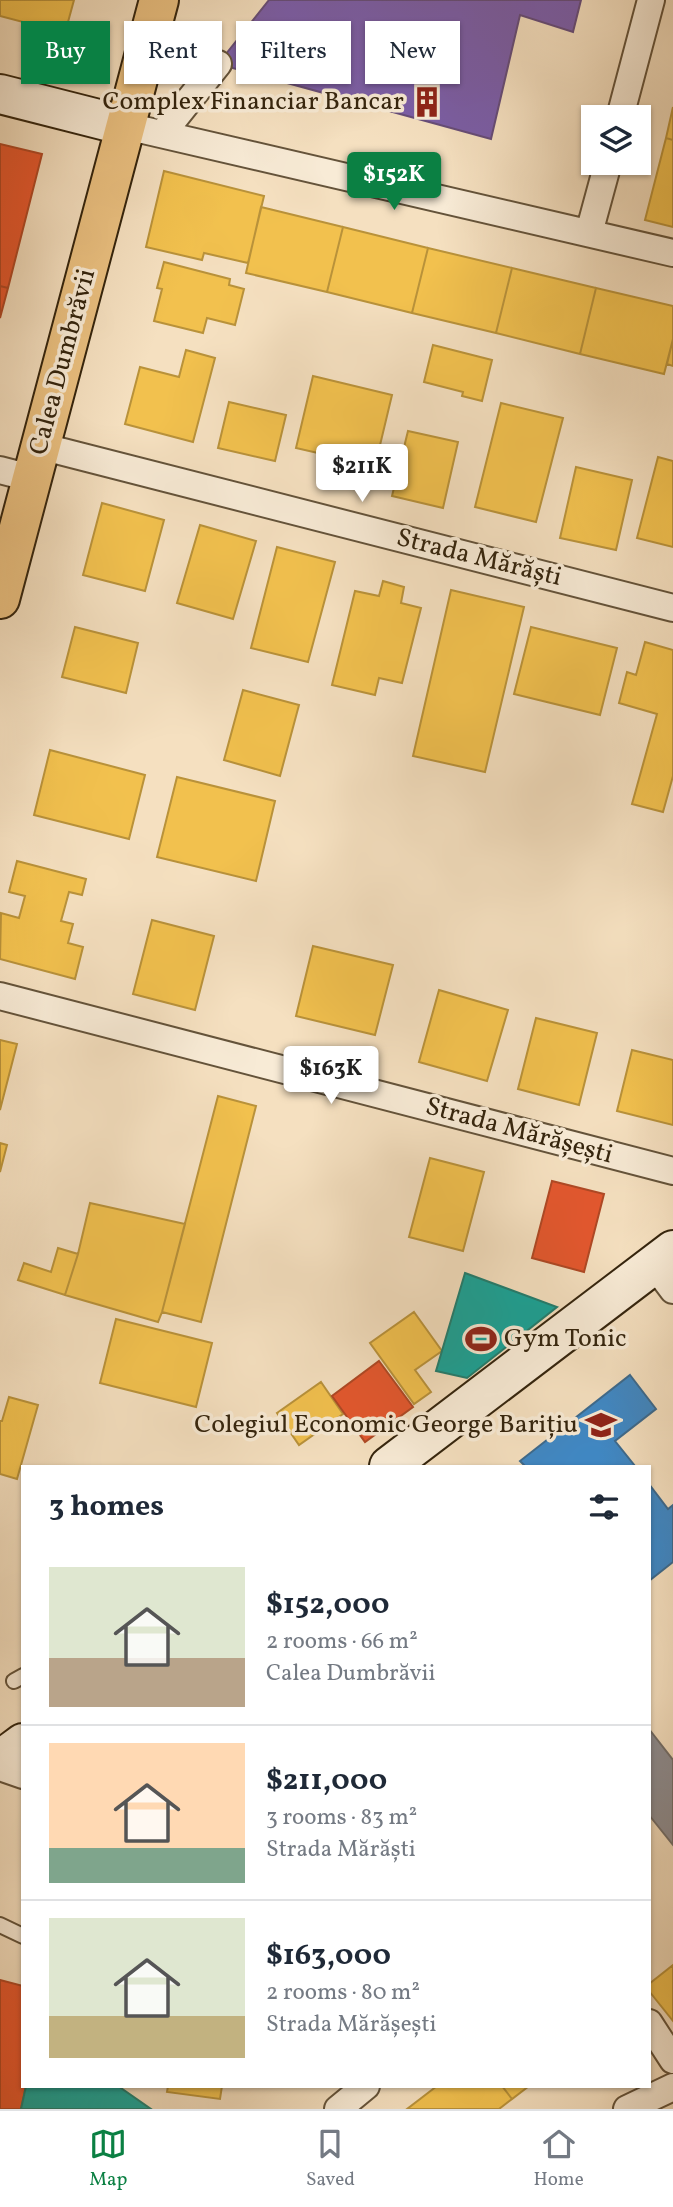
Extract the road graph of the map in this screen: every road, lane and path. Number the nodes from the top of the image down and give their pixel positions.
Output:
1 (159, 0) edge
2 (651, 0) edge
3 (196, 84) edge
4 (0, 94) edge
5 (623, 105) edge
6 (144, 130) junction
7 (605, 175) edge
8 (589, 233) junction
9 (673, 253) edge
10 (24, 465) edge
11 (0, 599) edge
12 (673, 608) edge
13 (0, 996) edge
14 (673, 1171) edge
15 (667, 1269) edge
16 (390, 1465) edge
17 (21, 1744) edge
18 (0, 1760) edge
19 (0, 1767) edge
20 (21, 1773) edge
21 (0, 1925) edge
22 (21, 1935) edge
23 (651, 2026) edge
24 (673, 2060) edge
25 (673, 2087) edge
26 (364, 2088) edge
27 (338, 2109) edge
28 (627, 2109) edge

1 - 6 main road, Calea Dumbrăvii
2 - 5 street
3 - 6 street
4 - 6 street
6 - 8 street
6 - 10 main road, Calea Dumbrăvii
7 - 8 street
8 - 9 street
10 - 11 main road, Calea Dumbrăvii
10 - 12 street, Strada Mărăști
13 - 14 street, Strada Mărășești
15 - 16 street
17 - 18 street
19 - 20 street
21 - 22 lane
23 - 24 street
25 - 28 street
26 - 27 street

